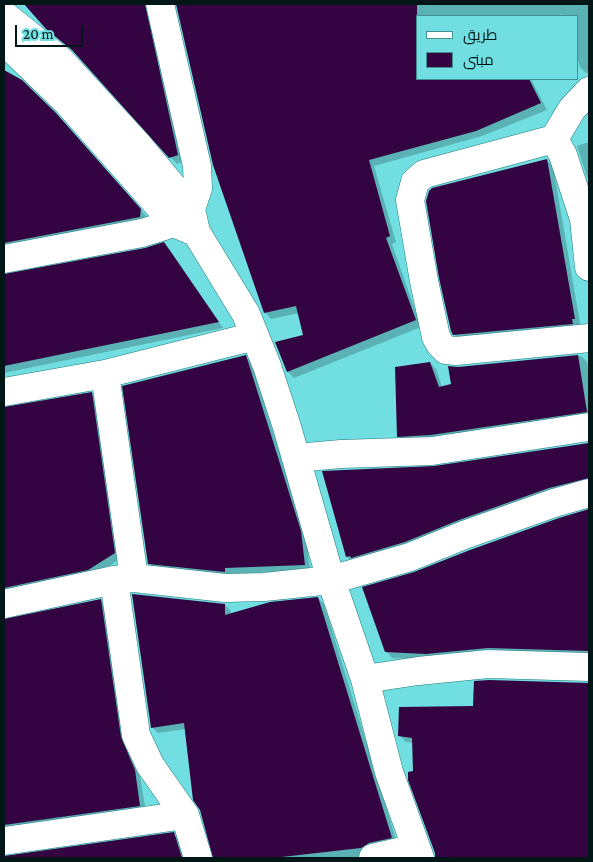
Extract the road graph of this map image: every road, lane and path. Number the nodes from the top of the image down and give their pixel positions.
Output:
1 (160, 4) edge
2 (4, 15) edge
3 (4, 41) edge
4 (589, 91) edge
5 (554, 139) junction
6 (187, 221) junction
7 (4, 259) edge
8 (589, 267) edge
9 (255, 336) junction
10 (589, 338) edge
11 (105, 374) junction
12 (4, 392) edge
13 (589, 427) edge
14 (296, 458) junction
15 (589, 493) edge
16 (124, 579) junction
17 (332, 580) junction
18 (4, 604) edge
19 (589, 667) edge
20 (365, 679) junction
21 (185, 815) junction
22 (4, 841) edge
23 (418, 853) edge
24 (198, 858) edge
25 (373, 858) edge

1 - 6 street
2 - 6 street
3 - 6 street
4 - 5 street
5 - 8 street
5 - 10 street
6 - 7 street
6 - 9 street
9 - 11 street
9 - 14 street
11 - 12 street
11 - 16 street
13 - 14 street
14 - 17 street
15 - 17 street
16 - 17 street
16 - 18 street
16 - 21 street
17 - 20 street
19 - 20 street
20 - 23 street
21 - 22 street
21 - 24 street
23 - 25 street

